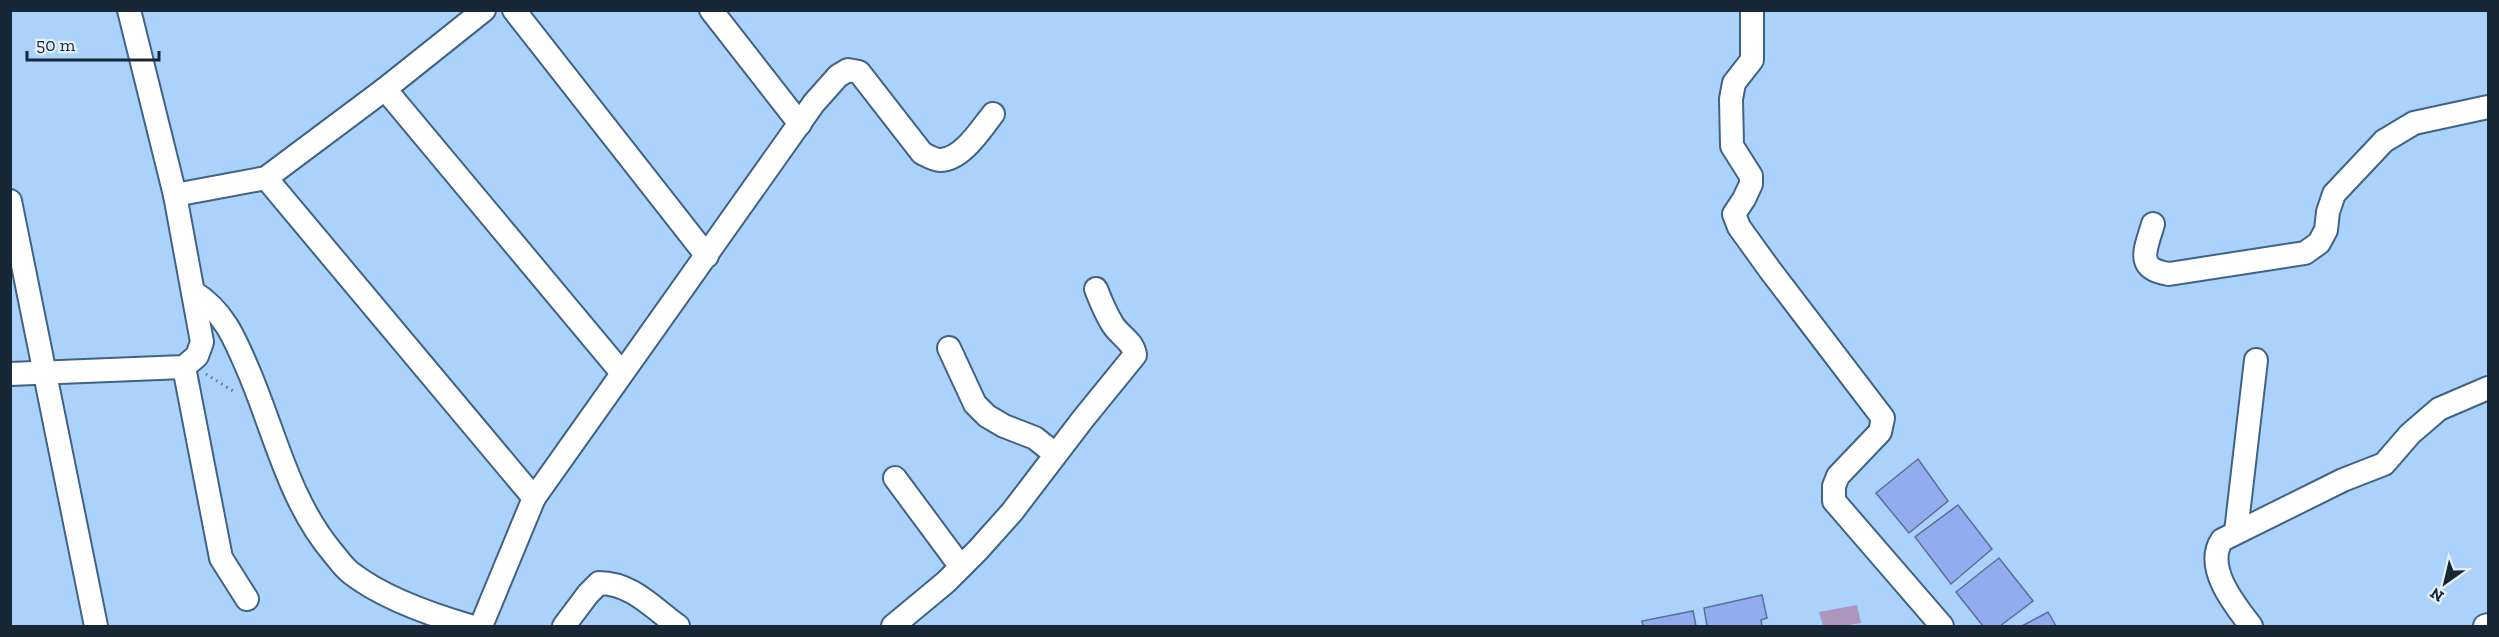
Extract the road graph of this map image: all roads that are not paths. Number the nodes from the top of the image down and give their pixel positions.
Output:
1 (129, 10) edge
2 (484, 10) edge
3 (514, 10) edge
4 (711, 10) edge
5 (1752, 10) edge
6 (385, 89) junction
7 (2488, 107) edge
8 (993, 114) dead end
9 (800, 124) junction
10 (266, 178) junction
11 (175, 195) junction
12 (10, 201) edge
13 (2154, 224) dead end
14 (707, 256) junction
15 (1096, 290) dead end
16 (193, 292) junction
17 (950, 348) dead end
18 (2256, 360) dead end
19 (187, 365) junction
20 (45, 372) junction
21 (622, 373) junction
22 (10, 374) edge
23 (2488, 388) edge
24 (1055, 454) junction
25 (895, 478) dead end
26 (534, 498) junction
27 (2236, 532) junction
28 (961, 567) junction
29 (247, 599) dead end
30 (96, 627) edge
31 (471, 627) edge
32 (481, 627) edge
33 (564, 627) edge
34 (678, 627) edge
35 (893, 627) edge
36 (1942, 627) edge
37 (2251, 627) edge

1 - 11 street
2 - 6 street
3 - 14 street
4 - 9 street
5 - 36 street
6 - 10 street
6 - 21 street
7 - 13 street
8 - 9 street
9 - 14 street
10 - 11 street
10 - 26 street
11 - 16 street
12 - 20 street
14 - 21 street
15 - 24 street
16 - 19 street
16 - 31 street
17 - 24 street
18 - 27 street
19 - 20 street
19 - 29 street
20 - 22 street
20 - 30 street
21 - 26 street
23 - 27 street
24 - 28 street
25 - 28 street
26 - 32 street
27 - 37 street
28 - 35 street
33 - 34 street

